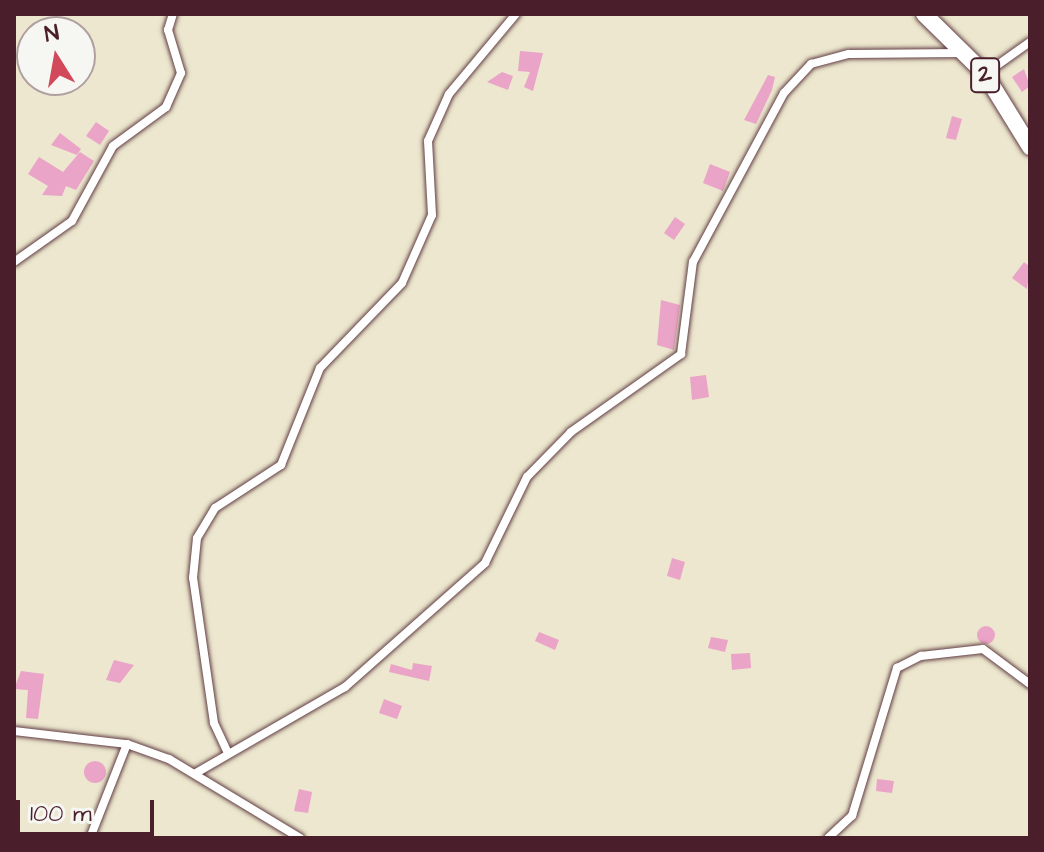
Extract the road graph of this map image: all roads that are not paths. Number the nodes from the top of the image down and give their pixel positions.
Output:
1 (173, 14) edge
2 (516, 14) edge
3 (924, 14) edge
4 (1030, 42) edge
5 (962, 53) junction
6 (985, 74) junction
7 (1030, 147) edge
8 (14, 262) edge
9 (1030, 684) edge
10 (14, 731) edge
11 (127, 744) junction
12 (227, 751) junction
13 (196, 773) junction
14 (90, 838) edge
15 (300, 838) edge
16 (828, 838) edge

1 - 8 street
2 - 12 street
3 - 5 highway, 2
4 - 6 street
5 - 6 highway, 2
5 - 12 street
6 - 7 highway, 2
9 - 16 street
10 - 11 street
11 - 13 street
11 - 14 street
12 - 13 street
13 - 15 street

